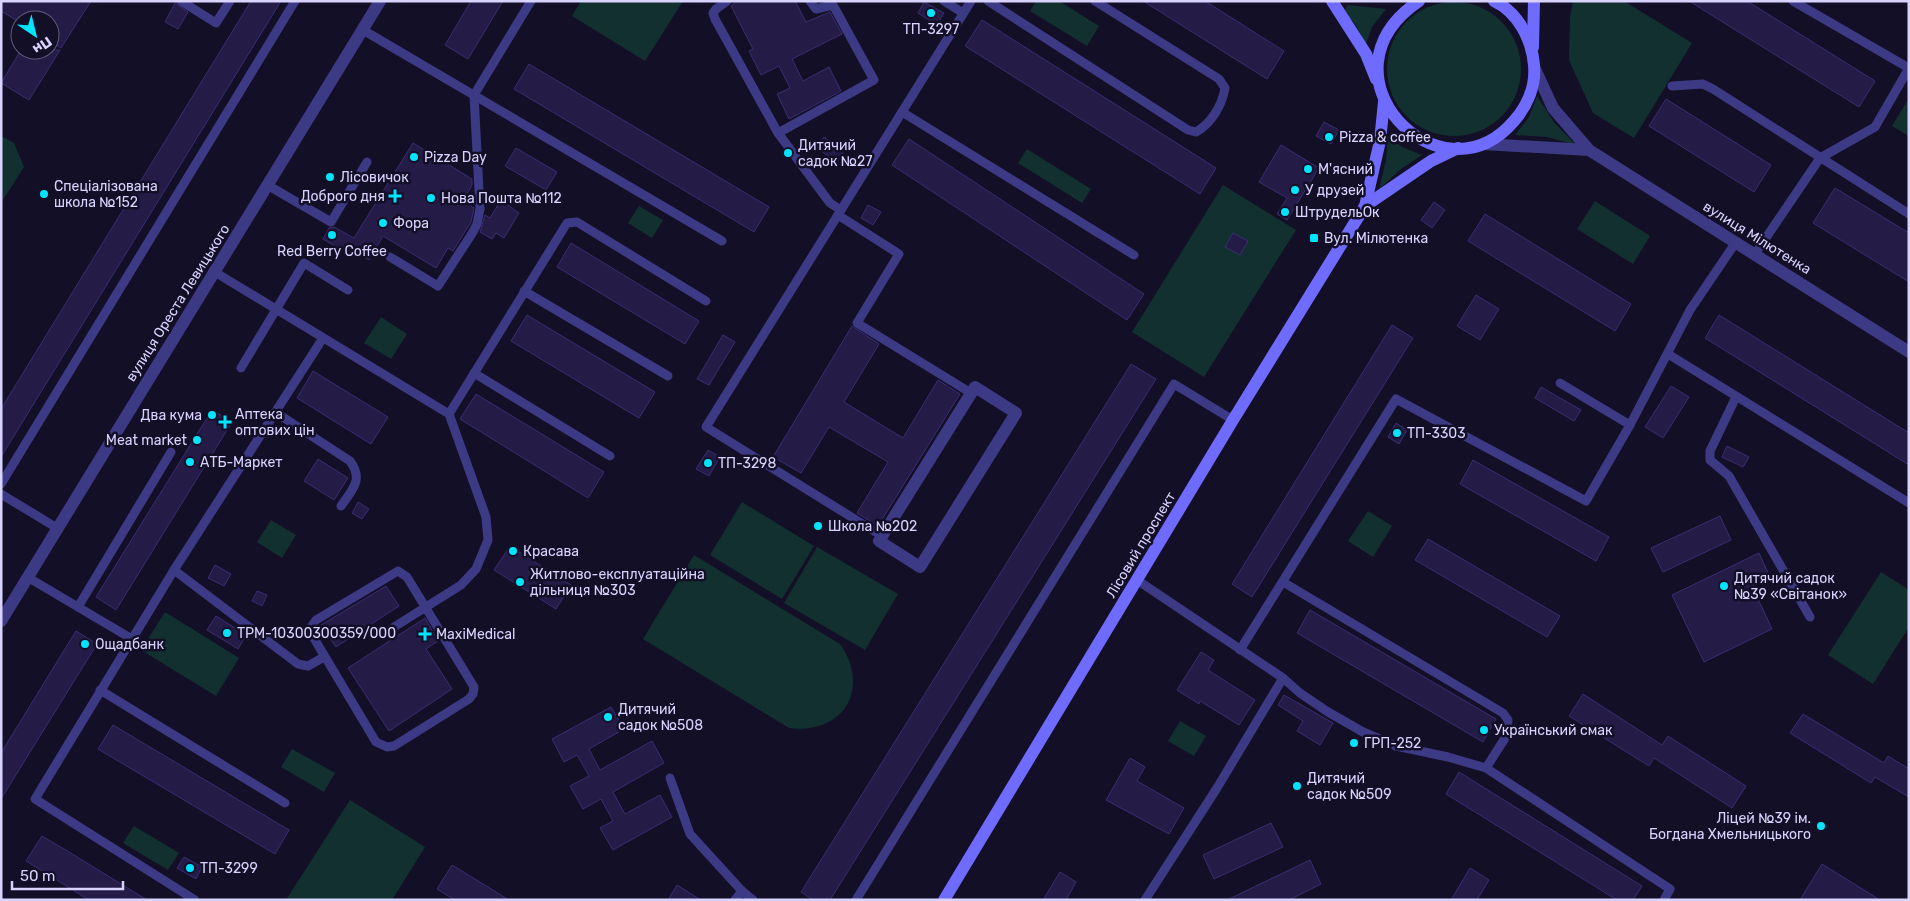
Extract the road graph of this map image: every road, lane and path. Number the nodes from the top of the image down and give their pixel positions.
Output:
1 (181, 1) edge
2 (230, 1) edge
3 (295, 1) edge
4 (380, 1) edge
5 (531, 1) edge
6 (728, 1) edge
7 (810, 1) edge
8 (944, 1) edge
9 (971, 1) edge
10 (988, 1) edge
11 (1095, 1) edge
12 (1332, 1) edge
13 (1419, 1) edge
14 (1494, 1) edge
15 (1534, 1) edge
16 (1793, 1) edge
17 (963, 13) junction
18 (363, 30) junction
19 (1533, 54) junction
20 (1909, 68) edge
21 (1535, 69) junction
22 (1672, 86) dead end
23 (1380, 88) junction
24 (474, 95) junction
25 (1384, 102) junction
26 (902, 112) junction
27 (778, 133) junction
28 (1483, 144) junction
29 (1458, 148) junction
30 (1589, 150) junction
31 (1820, 158) junction
32 (368, 162) dead end
33 (269, 186) junction
34 (1365, 206) junction
35 (840, 212) junction
36 (1909, 214) edge
37 (722, 241) dead end
38 (1736, 242) junction
39 (1755, 254) junction
40 (1134, 255) dead end
41 (390, 257) dead end
42 (214, 272) junction
43 (348, 290) dead end
44 (524, 291) junction
45 (706, 301) dead end
46 (323, 338) junction
47 (1909, 352) edge
48 (1668, 354) junction
49 (241, 368) dead end
50 (474, 373) junction
51 (668, 376) dead end
52 (1560, 383) dead end
53 (971, 393) junction
54 (1736, 397) junction
55 (275, 412) junction
56 (449, 414) junction
57 (1233, 420) junction
58 (1630, 425) junction
59 (171, 452) dead end
60 (610, 456) dead end
61 (1, 484) edge
62 (1, 494) edge
63 (1909, 502) edge
64 (341, 506) dead end
65 (57, 528) junction
66 (882, 536) junction
67 (174, 570) junction
68 (29, 578) junction
69 (1137, 580) junction
70 (1282, 582) junction
71 (78, 607) junction
72 (427, 608) junction
73 (1810, 617) dead end
74 (1, 621) edge
75 (394, 627) dead end
76 (132, 638) junction
77 (1240, 650) junction
78 (324, 657) junction
79 (1283, 678) junction
80 (100, 690) junction
81 (1486, 768) junction
82 (670, 778) dead end
83 (285, 803) dead end
84 (742, 891) junction
85 (195, 900) edge
86 (735, 900) edge
87 (753, 900) edge
88 (856, 900) edge
89 (944, 900) edge
90 (1145, 900) edge
91 (1664, 900) edge

1 - 2 lane
3 - 61 lane
4 - 18 street, вулиця Ореста Левицького
5 - 24 lane
6 - 27 lane
7 - 27 lane
8 - 17 lane
9 - 17 lane
10 - 11 lane
12 - 23 street
13 - 23 street
14 - 19 street
15 - 19 street
16 - 20 lane
17 - 26 lane
18 - 24 lane
18 - 33 street, вулиця Ореста Левицького
19 - 21 street
20 - 31 lane
21 - 28 street
21 - 30 street, вулиця Мілютенка
22 - 31 lane
23 - 25 street
24 - 37 lane
24 - 41 lane
25 - 29 street
25 - 34 street, Лісовий проспект
26 - 35 lane
26 - 40 lane
27 - 35 lane
28 - 29 street
28 - 30 street, вулиця Мілютенка
29 - 34 street, Лісовий проспект
30 - 38 street, вулиця Мілютенка
31 - 36 lane
31 - 39 lane
32 - 33 lane
33 - 42 street, вулиця Ореста Левицького
34 - 57 street, Лісовий проспект
35 - 53 lane
35 - 66 lane
38 - 39 street, вулиця Мілютенка
38 - 48 lane
39 - 47 street, вулиця Мілютенка
42 - 46 lane
42 - 65 street, вулиця Ореста Левицького
43 - 49 lane
44 - 45 lane
44 - 50 lane
44 - 51 lane
46 - 55 lane
46 - 56 lane
48 - 54 lane
48 - 58 lane
50 - 56 lane
50 - 60 lane
52 - 58 lane
53 - 66 street
53 - 66 street
54 - 63 lane
54 - 73 lane
55 - 64 lane
55 - 67 lane
56 - 72 lane
57 - 69 street, Лісовий проспект
57 - 88 lane
58 - 70 lane
59 - 71 lane
62 - 65 lane
65 - 68 street, вулиця Ореста Левицького
67 - 76 lane
67 - 78 lane
68 - 71 lane
68 - 74 street, вулиця Ореста Левицького
69 - 77 lane
69 - 89 street, Лісовий проспект
70 - 77 lane
70 - 81 lane
71 - 76 lane
72 - 75 lane
72 - 78 lane
72 - 78 lane
76 - 80 lane
77 - 79 lane
79 - 81 lane
79 - 90 lane
80 - 83 lane
80 - 85 lane
81 - 91 lane
82 - 84 lane
84 - 86 lane
84 - 87 lane

